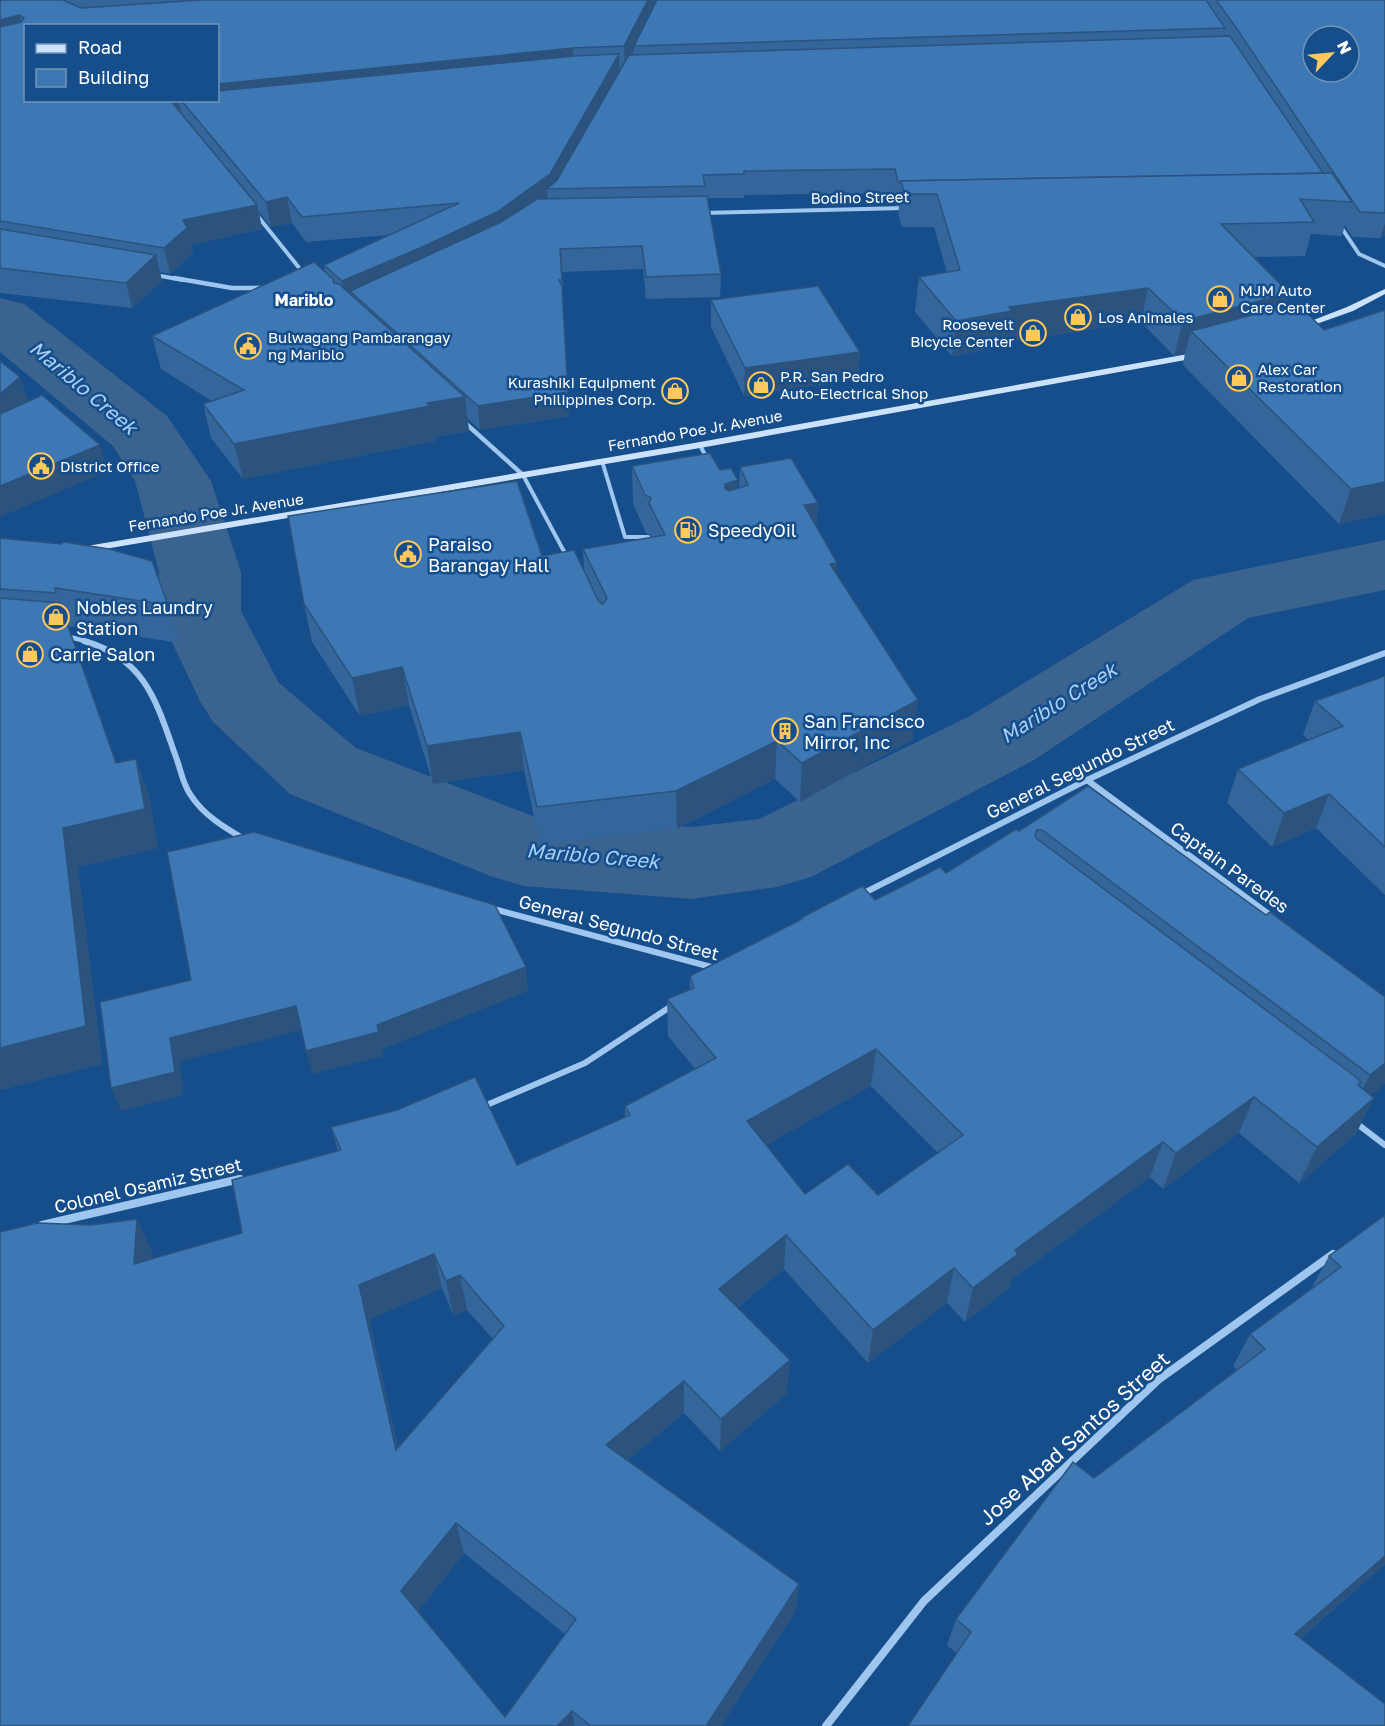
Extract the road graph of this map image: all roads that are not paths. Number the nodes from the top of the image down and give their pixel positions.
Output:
1 (906, 208) edge
2 (255, 213) edge
3 (697, 213) edge
4 (1336, 219) edge
5 (1385, 266) edge
6 (151, 274) edge
7 (306, 275) edge
8 (265, 288) edge
9 (1385, 291) edge
10 (1288, 331) edge
11 (1212, 352) edge
12 (454, 413) edge
13 (700, 445) junction
14 (602, 461) junction
15 (710, 464) edge
16 (523, 475) junction
17 (648, 537) edge
18 (67, 552) edge
19 (571, 567) edge
20 (61, 635) edge
21 (1385, 653) edge
22 (1087, 780) junction
23 (258, 844) edge
24 (856, 897) edge
25 (484, 906) edge
26 (1279, 922) edge
27 (714, 977) edge
28 (684, 997) edge
29 (478, 1108) edge
30 (1346, 1115) edge
31 (1385, 1145) edge
32 (249, 1177) edge
33 (34, 1227) edge
34 (1338, 1251) edge
35 (826, 1726) edge

1 - 3 street, Bodino Street
2 - 7 street
4 - 5 street
6 - 8 street
9 - 10 main road
11 - 13 main road, Fernando Poe Jr. Avenue
12 - 16 street
13 - 14 main road, Fernando Poe Jr. Avenue
13 - 15 lane
14 - 16 main road, Fernando Poe Jr. Avenue
14 - 17 lane
16 - 18 main road, Fernando Poe Jr. Avenue
16 - 19 lane
20 - 23 street
21 - 22 street, General Segundo Street
22 - 24 street, General Segundo Street
22 - 26 street, Captain Paredes
25 - 27 street, General Segundo Street
28 - 29 street
30 - 31 lane
32 - 33 street, Colonel Osamiz Street
34 - 35 street, Jose Abad Santos Street

